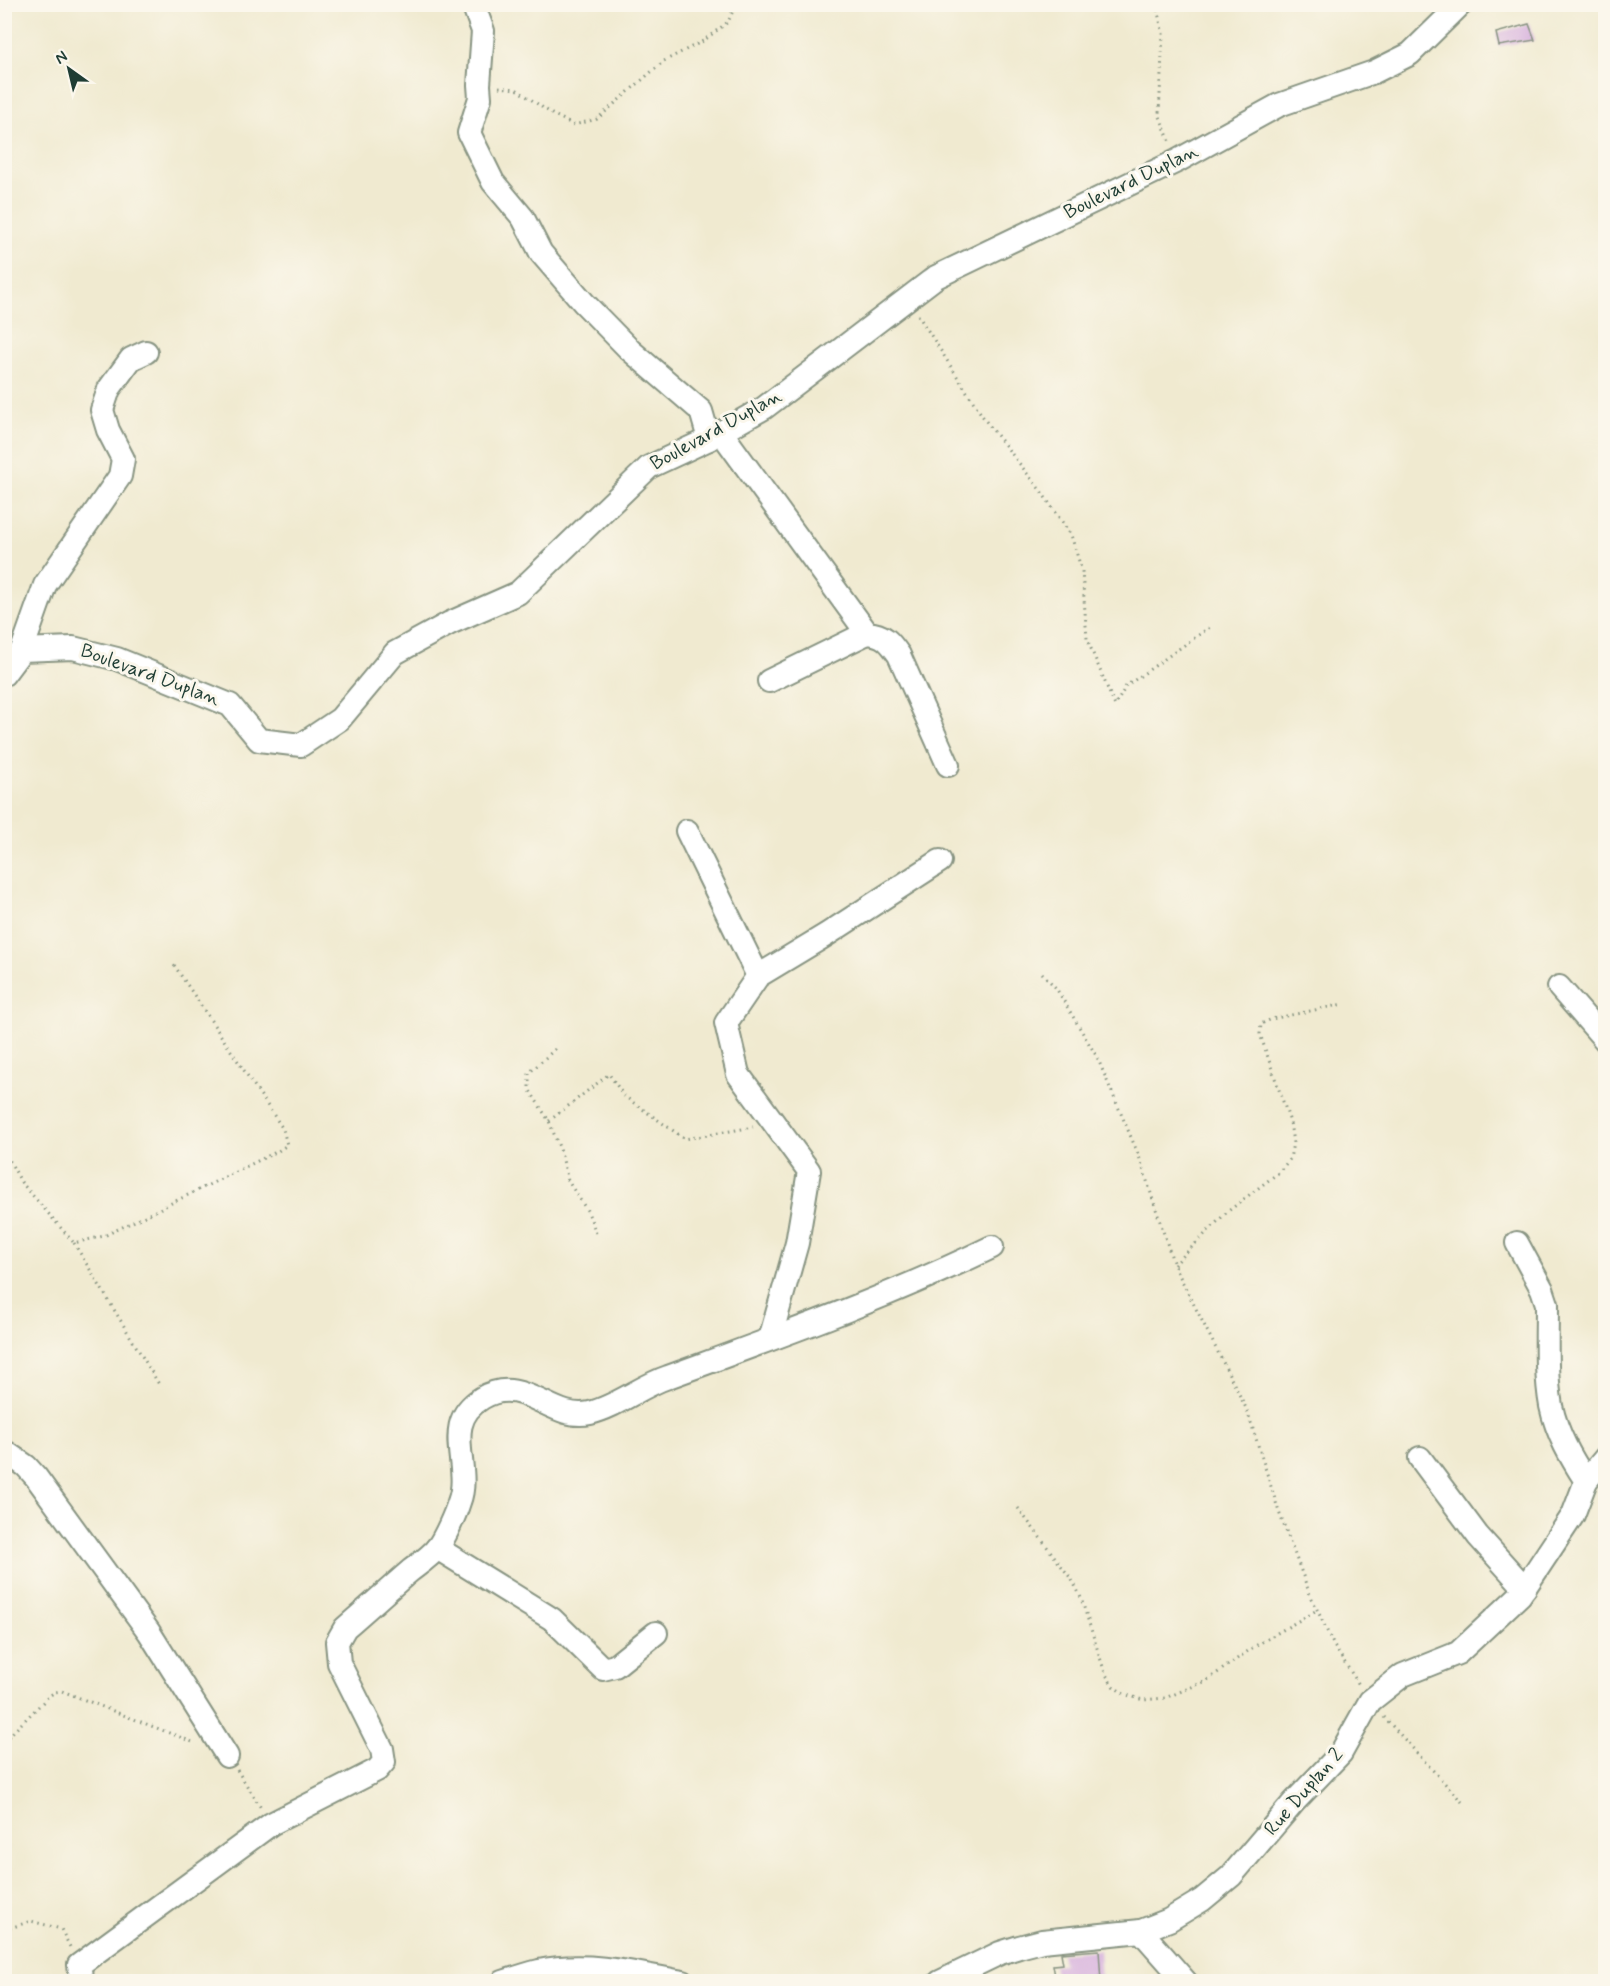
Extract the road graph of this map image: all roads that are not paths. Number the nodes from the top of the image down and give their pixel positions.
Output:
1 (473, 4) edge
2 (1461, 4) edge
3 (146, 352) dead end
4 (715, 435) junction
5 (867, 633) junction
6 (22, 650) junction
7 (4, 674) edge
8 (769, 681) dead end
9 (948, 765) dead end
10 (687, 831) dead end
11 (940, 861) dead end
12 (758, 976) junction
13 (1559, 987) dead end
14 (1605, 1041) edge
15 (1517, 1243) dead end
16 (992, 1247) dead end
17 (770, 1339) junction
18 (4, 1450) edge
19 (1605, 1456) edge
20 (1420, 1458) dead end
21 (1586, 1481) junction
22 (437, 1548) junction
23 (1525, 1588) junction
24 (656, 1633) dead end
25 (227, 1756) road end
26 (1141, 1931) junction
27 (80, 1973) edge
28 (503, 1982) edge
29 (683, 1982) edge
30 (940, 1982) edge
31 (1186, 1982) edge

1 - 4 street
2 - 4 street, Boulevard Duplan
3 - 6 street
4 - 5 street
4 - 6 street, Boulevard Duplan
5 - 8 street
5 - 9 street
6 - 7 street
10 - 12 street
11 - 12 street
12 - 17 street
13 - 14 street
15 - 21 street
16 - 17 street
17 - 22 street
18 - 25 street
19 - 21 street, Rue Duplan 2
20 - 23 street
21 - 23 street, Rue Duplan 2
22 - 24 street
22 - 27 street
23 - 26 street, Rue Duplan 2
26 - 30 street, Rue Duplan 2
26 - 31 street
28 - 29 street

